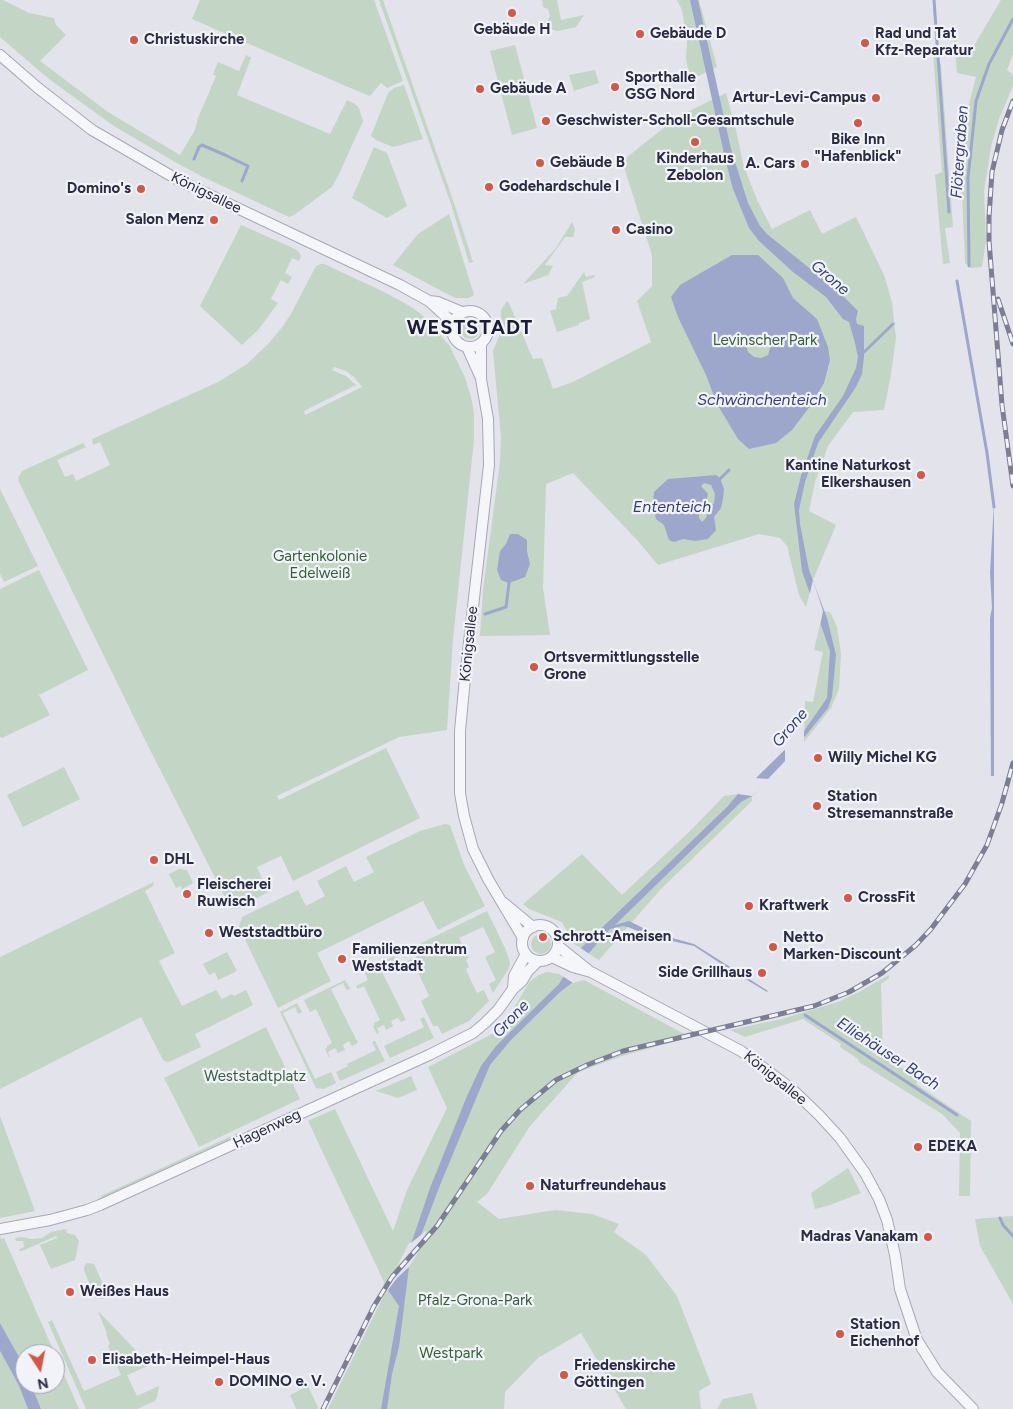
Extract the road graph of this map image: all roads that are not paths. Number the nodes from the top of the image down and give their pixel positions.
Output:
1 (0, 55) edge
2 (429, 301) junction
3 (462, 312) junction
4 (453, 323) junction
5 (481, 343) junction
6 (467, 347) junction
7 (481, 379) junction
8 (501, 901) junction
9 (533, 927) junction
10 (523, 938) junction
11 (558, 946) junction
12 (526, 954) junction
13 (552, 957) junction
14 (567, 959) junction
15 (538, 961) junction
16 (513, 989) junction
17 (1, 1229) edge
18 (973, 1409) edge

1 - 2 street, Königsallee
2 - 3 street, Königsallee
2 - 4 street, Königsallee
3 - 4 street
3 - 5 street, Königsallee
4 - 6 street, Königsallee
5 - 6 street
5 - 7 street, Königsallee
6 - 7 street, Königsallee
7 - 8 street, Königsallee
8 - 9 street, Königsallee
8 - 10 street, Königsallee
9 - 10 street
9 - 11 street, Königsallee
10 - 12 street, Königsallee
11 - 13 street
11 - 14 street, Königsallee
12 - 15 street
12 - 16 street, Hagenweg
13 - 14 street, Königsallee
13 - 15 street
14 - 18 street, Königsallee
15 - 16 street, Hagenweg
16 - 17 street, Hagenweg

